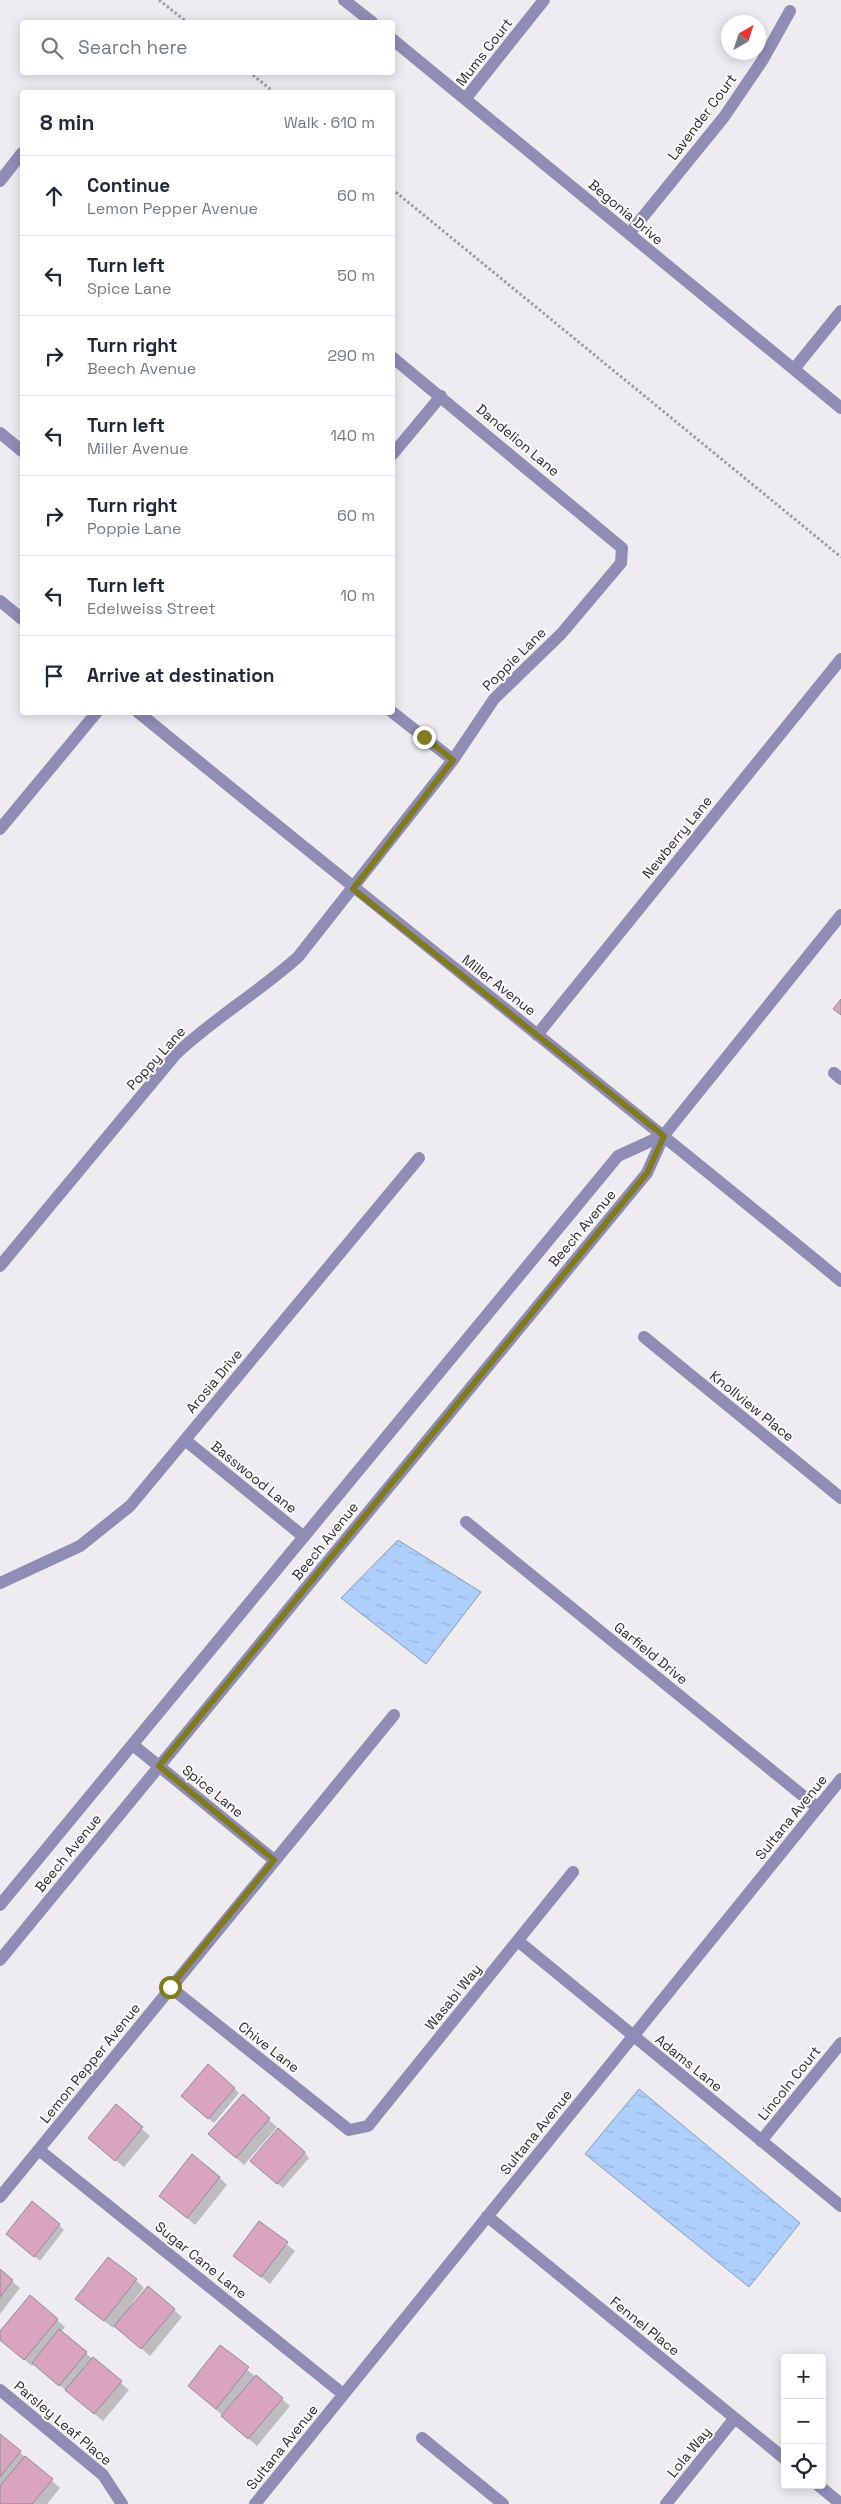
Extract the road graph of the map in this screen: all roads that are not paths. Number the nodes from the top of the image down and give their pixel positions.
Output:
1 (344, 0) edge
2 (544, 0) edge
3 (790, 11) dead end
4 (369, 20) edge
5 (395, 41) edge
6 (466, 98) junction
7 (20, 156) edge
8 (0, 181) edge
9 (628, 234) junction
10 (841, 311) edge
11 (395, 358) edge
12 (794, 369) junction
13 (441, 396) junction
14 (841, 408) edge
15 (0, 433) edge
16 (20, 449) edge
17 (395, 451) edge
18 (622, 548) joint
19 (0, 601) edge
20 (20, 618) edge
21 (841, 659) edge
22 (395, 714) edge
23 (95, 715) edge
24 (142, 715) edge
25 (453, 760) junction
26 (0, 829) edge
27 (353, 889) junction
28 (841, 916) edge
29 (537, 1035) junction
30 (664, 1136) junction
31 (419, 1158) dead end
32 (0, 1266) edge
33 (841, 1281) edge
34 (644, 1337) dead end
35 (185, 1440) junction
36 (841, 1498) edge
37 (466, 1522) dead end
38 (304, 1537) junction
39 (0, 1583) edge
40 (394, 1715) dead end
41 (132, 1745) junction
42 (159, 1766) junction
43 (841, 1779) edge
44 (818, 1808) junction
45 (274, 1860) junction
46 (573, 1872) dead end
47 (0, 1905) edge
48 (518, 1941) junction
49 (0, 1960) edge
50 (170, 1987) junction
51 (633, 2037) junction
52 (841, 2043) edge
53 (349, 2130) joint
54 (761, 2141) junction
55 (39, 2150) junction
56 (0, 2198) edge
57 (841, 2206) edge
58 (487, 2216) junction
59 (0, 2390) edge
60 (343, 2394) junction
61 (734, 2419) junction
62 (422, 2438) dead end
63 (781, 2456) edge
64 (823, 2489) edge
65 (122, 2504) edge
66 (255, 2504) edge
67 (503, 2504) edge
68 (666, 2504) edge
69 (841, 2504) edge

1 - 4 street
2 - 6 street, Mums Court
3 - 9 street, Lavender Court
5 - 6 street, Begonia Drive
6 - 9 street, Begonia Drive
7 - 8 street
9 - 12 street, Begonia Drive
10 - 12 street
11 - 13 street, Dandelion Lane
12 - 14 street, Begonia Drive
13 - 17 street
13 - 18 street, Dandelion Lane
15 - 16 street
18 - 25 street, Poppie Lane
19 - 20 street
21 - 29 street, Newberry Lane
22 - 25 street
23 - 26 street
24 - 27 street, Miller Avenue
25 - 27 street, Poppie Lane
27 - 29 street, Miller Avenue
27 - 32 street, Poppy Lane
28 - 30 street, Beech Avenue
29 - 30 street, Miller Avenue
30 - 33 street, Miller Avenue
30 - 38 street, Beech Avenue
30 - 42 street, Beech Avenue
31 - 35 street, Arosia Drive
34 - 36 street, Knollview Place
35 - 38 street, Basswood Lane
35 - 39 street, Arosia Drive
37 - 44 street, Garfield Drive
38 - 41 street, Beech Avenue
40 - 45 street, Lemon Pepper Avenue
41 - 42 street, Spice Lane
41 - 47 street, Beech Avenue
42 - 45 street, Spice Lane
42 - 49 street, Beech Avenue
43 - 44 street, Sultana Avenue
44 - 51 street, Sultana Avenue
45 - 50 street, Lemon Pepper Avenue
46 - 48 street, Wasabi Way
48 - 51 street, Adams Lane
48 - 53 street, Wasabi Way
50 - 53 street, Chive Lane
50 - 55 street, Lemon Pepper Avenue
51 - 54 street, Adams Lane
51 - 58 street, Sultana Avenue
52 - 54 street, Lincoln Court
54 - 57 street, Adams Lane
55 - 56 street, Lemon Pepper Avenue
55 - 60 street, Sugar Cane Lane
58 - 60 street, Sultana Avenue
58 - 61 street, Fennel Place
59 - 65 street, Parsley Leaf Place
60 - 66 street, Sultana Avenue
61 - 63 street, Fennel Place
61 - 68 street, Lola Way
62 - 67 street
64 - 69 street

